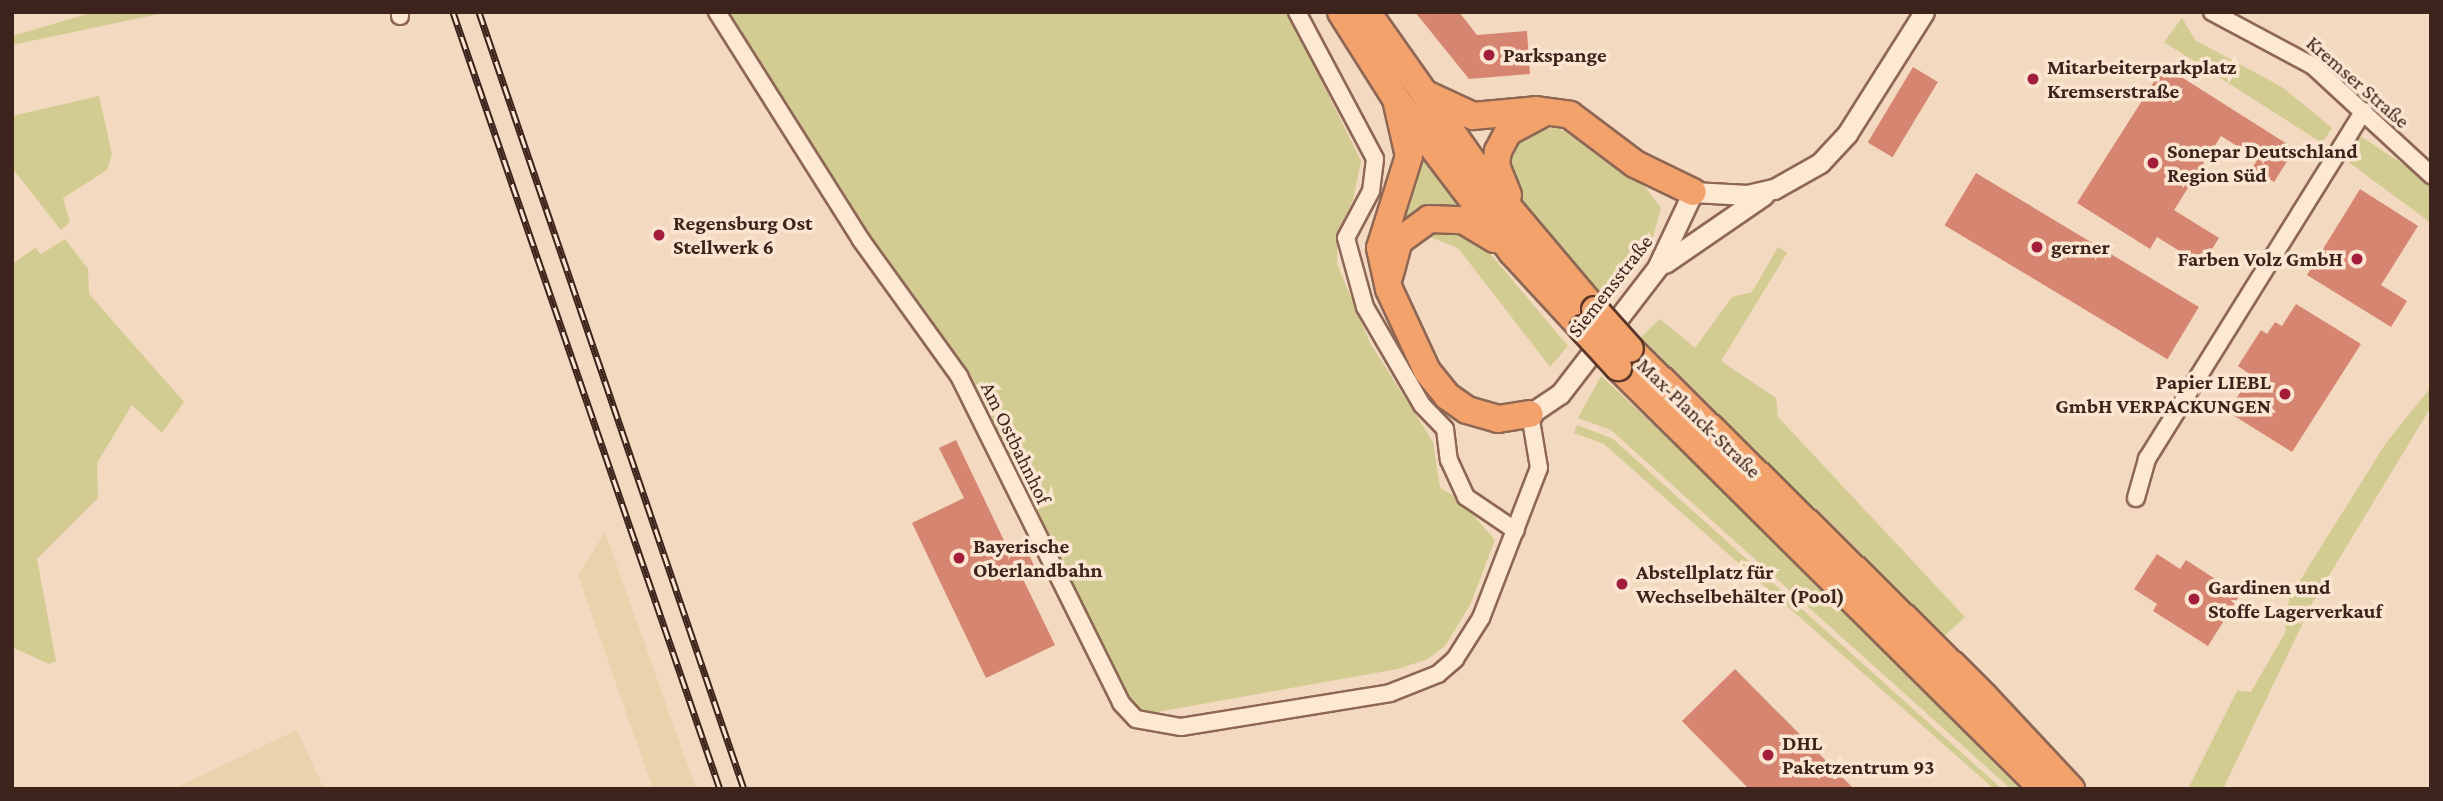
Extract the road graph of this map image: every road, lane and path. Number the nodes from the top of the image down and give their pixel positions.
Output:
1 (717, 12) edge
2 (1297, 12) edge
3 (1340, 12) edge
4 (1367, 12) edge
5 (1923, 12) edge
6 (2212, 12) edge
7 (1407, 94) junction
8 (1552, 111) junction
9 (2364, 111) junction
10 (2431, 175) edge
11 (1774, 189) junction
12 (1693, 192) junction
13 (1521, 244) junction
14 (1657, 268) junction
15 (1389, 289) junction
16 (1624, 358) junction
17 (1530, 414) junction
18 (2136, 498) dead end
19 (1516, 531) junction
20 (2043, 789) edge
21 (2071, 789) edge

1 - 19 street, Am Ostbahnhof
2 - 19 street
3 - 7 highway, Max-Planck-Straße
4 - 7 highway, Max-Planck-Straße
5 - 11 street
6 - 9 street, Kremser Straße
7 - 8 highway
7 - 13 highway, Max-Planck-Straße
7 - 15 highway
8 - 12 highway
8 - 13 highway
9 - 10 street, Kremser Straße
9 - 18 street
11 - 12 street
11 - 14 street
12 - 14 street, Siemensstraße
13 - 15 highway
13 - 16 highway, Max-Planck-Straße, bridge
14 - 17 street, Siemensstraße
15 - 17 highway
16 - 20 highway, Max-Planck-Straße
16 - 21 highway, Max-Planck-Straße
17 - 19 street, Am Ostbahnhof

